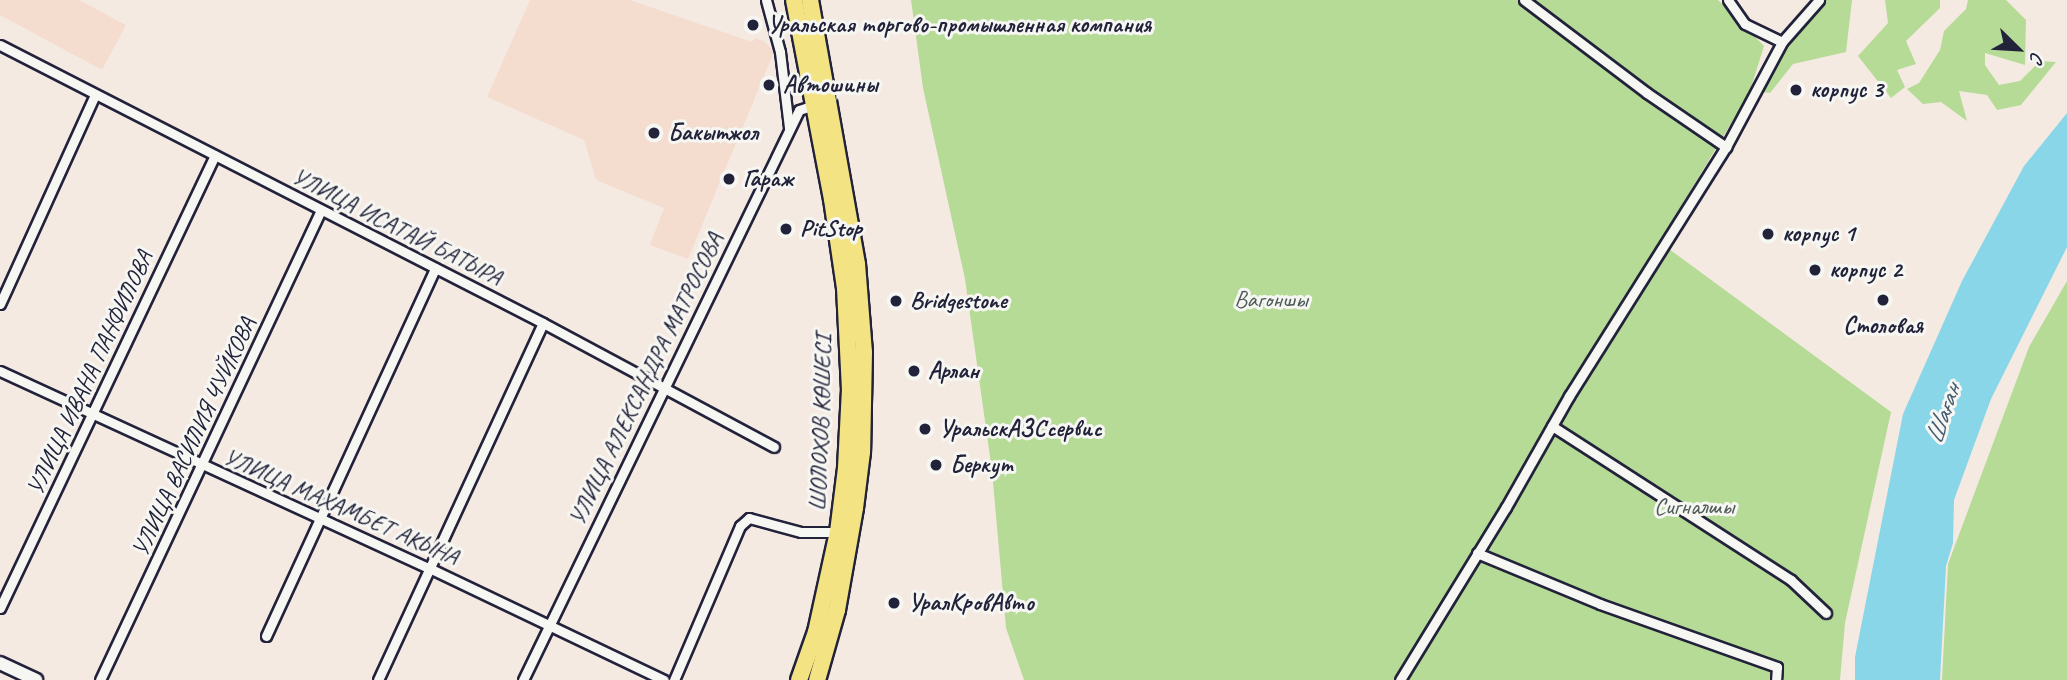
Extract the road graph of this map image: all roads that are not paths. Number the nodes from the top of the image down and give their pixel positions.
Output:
1 (766, 0) edge
2 (794, 0) edge
3 (810, 0) edge
4 (1524, 0) edge
5 (1728, 0) edge
6 (1819, 0) edge
7 (1782, 42) junction
8 (0, 45) edge
9 (95, 95) junction
10 (814, 105) junction
11 (790, 129) junction
12 (1726, 147) junction
13 (215, 155) junction
14 (321, 209) junction
15 (435, 268) junction
16 (0, 304) edge
17 (543, 323) junction
18 (0, 371) edge
19 (665, 387) junction
20 (92, 415) junction
21 (1552, 426) junction
22 (774, 447) dead end
23 (203, 466) junction
24 (319, 518) junction
25 (838, 532) junction
26 (1477, 553) junction
27 (429, 568) junction
28 (0, 608) edge
29 (1826, 613) dead end
30 (548, 624) junction
31 (266, 636) dead end
32 (0, 663) edge
33 (36, 680) edge
34 (100, 680) edge
35 (378, 680) edge
36 (523, 680) edge
37 (664, 680) edge
38 (674, 680) edge
39 (799, 680) edge
40 (817, 680) edge
41 (1400, 680) edge
42 (1776, 680) edge

1 - 11 street
2 - 10 highway, ШОЛОХОВ КӨШЕСІ
3 - 40 highway, ШОЛОХОВ КӨШЕСІ
4 - 12 street
5 - 7 street
6 - 7 street
7 - 12 street
8 - 9 street, УЛИЦА ИСАТАЙ БАТЫРА
9 - 13 street, УЛИЦА ИСАТАЙ БАТЫРА
9 - 16 street
10 - 11 street, УЛИЦА АЛЕКСАНДРА МАТРОСОВА
10 - 25 highway, ШОЛОХОВ КӨШЕСІ
11 - 19 street, УЛИЦА АЛЕКСАНДРА МАТРОСОВА
12 - 21 street
13 - 14 street, УЛИЦА ИСАТАЙ БАТЫРА
13 - 20 street, УЛИЦА ИВАНА ПАНФИЛОВА
14 - 15 street, УЛИЦА ИСАТАЙ БАТЫРА
14 - 23 street, УЛИЦА ВАСИЛИЯ ЧУЙКОВА
15 - 17 street, УЛИЦА ИСАТАЙ БАТЫРА
15 - 24 street
17 - 19 street, УЛИЦА ИСАТАЙ БАТЫРА
17 - 27 street
18 - 20 street, УЛИЦА МАХАМБЕТ АКЫНА
19 - 22 street, УЛИЦА ИСАТАЙ БАТЫРА
19 - 30 street, УЛИЦА АЛЕКСАНДРА МАТРОСОВА
20 - 23 street, УЛИЦА МАХАМБЕТ АКЫНА
20 - 28 street, УЛИЦА ИВАНА ПАНФИЛОВА
21 - 26 street
21 - 29 street
23 - 24 street, УЛИЦА МАХАМБЕТ АКЫНА
23 - 34 street, УЛИЦА ВАСИЛИЯ ЧУЙКОВА
24 - 27 street, УЛИЦА МАХАМБЕТ АКЫНА
24 - 31 street
25 - 38 street
25 - 39 highway, ШОЛОХОВ КӨШЕСІ
26 - 41 street
26 - 42 street
27 - 30 street, УЛИЦА МАХАМБЕТ АКЫНА
27 - 35 street
30 - 36 street, УЛИЦА АЛЕКСАНДРА МАТРОСОВА
30 - 37 street, УЛИЦА МАХАМБЕТ АКЫНА
32 - 33 street

